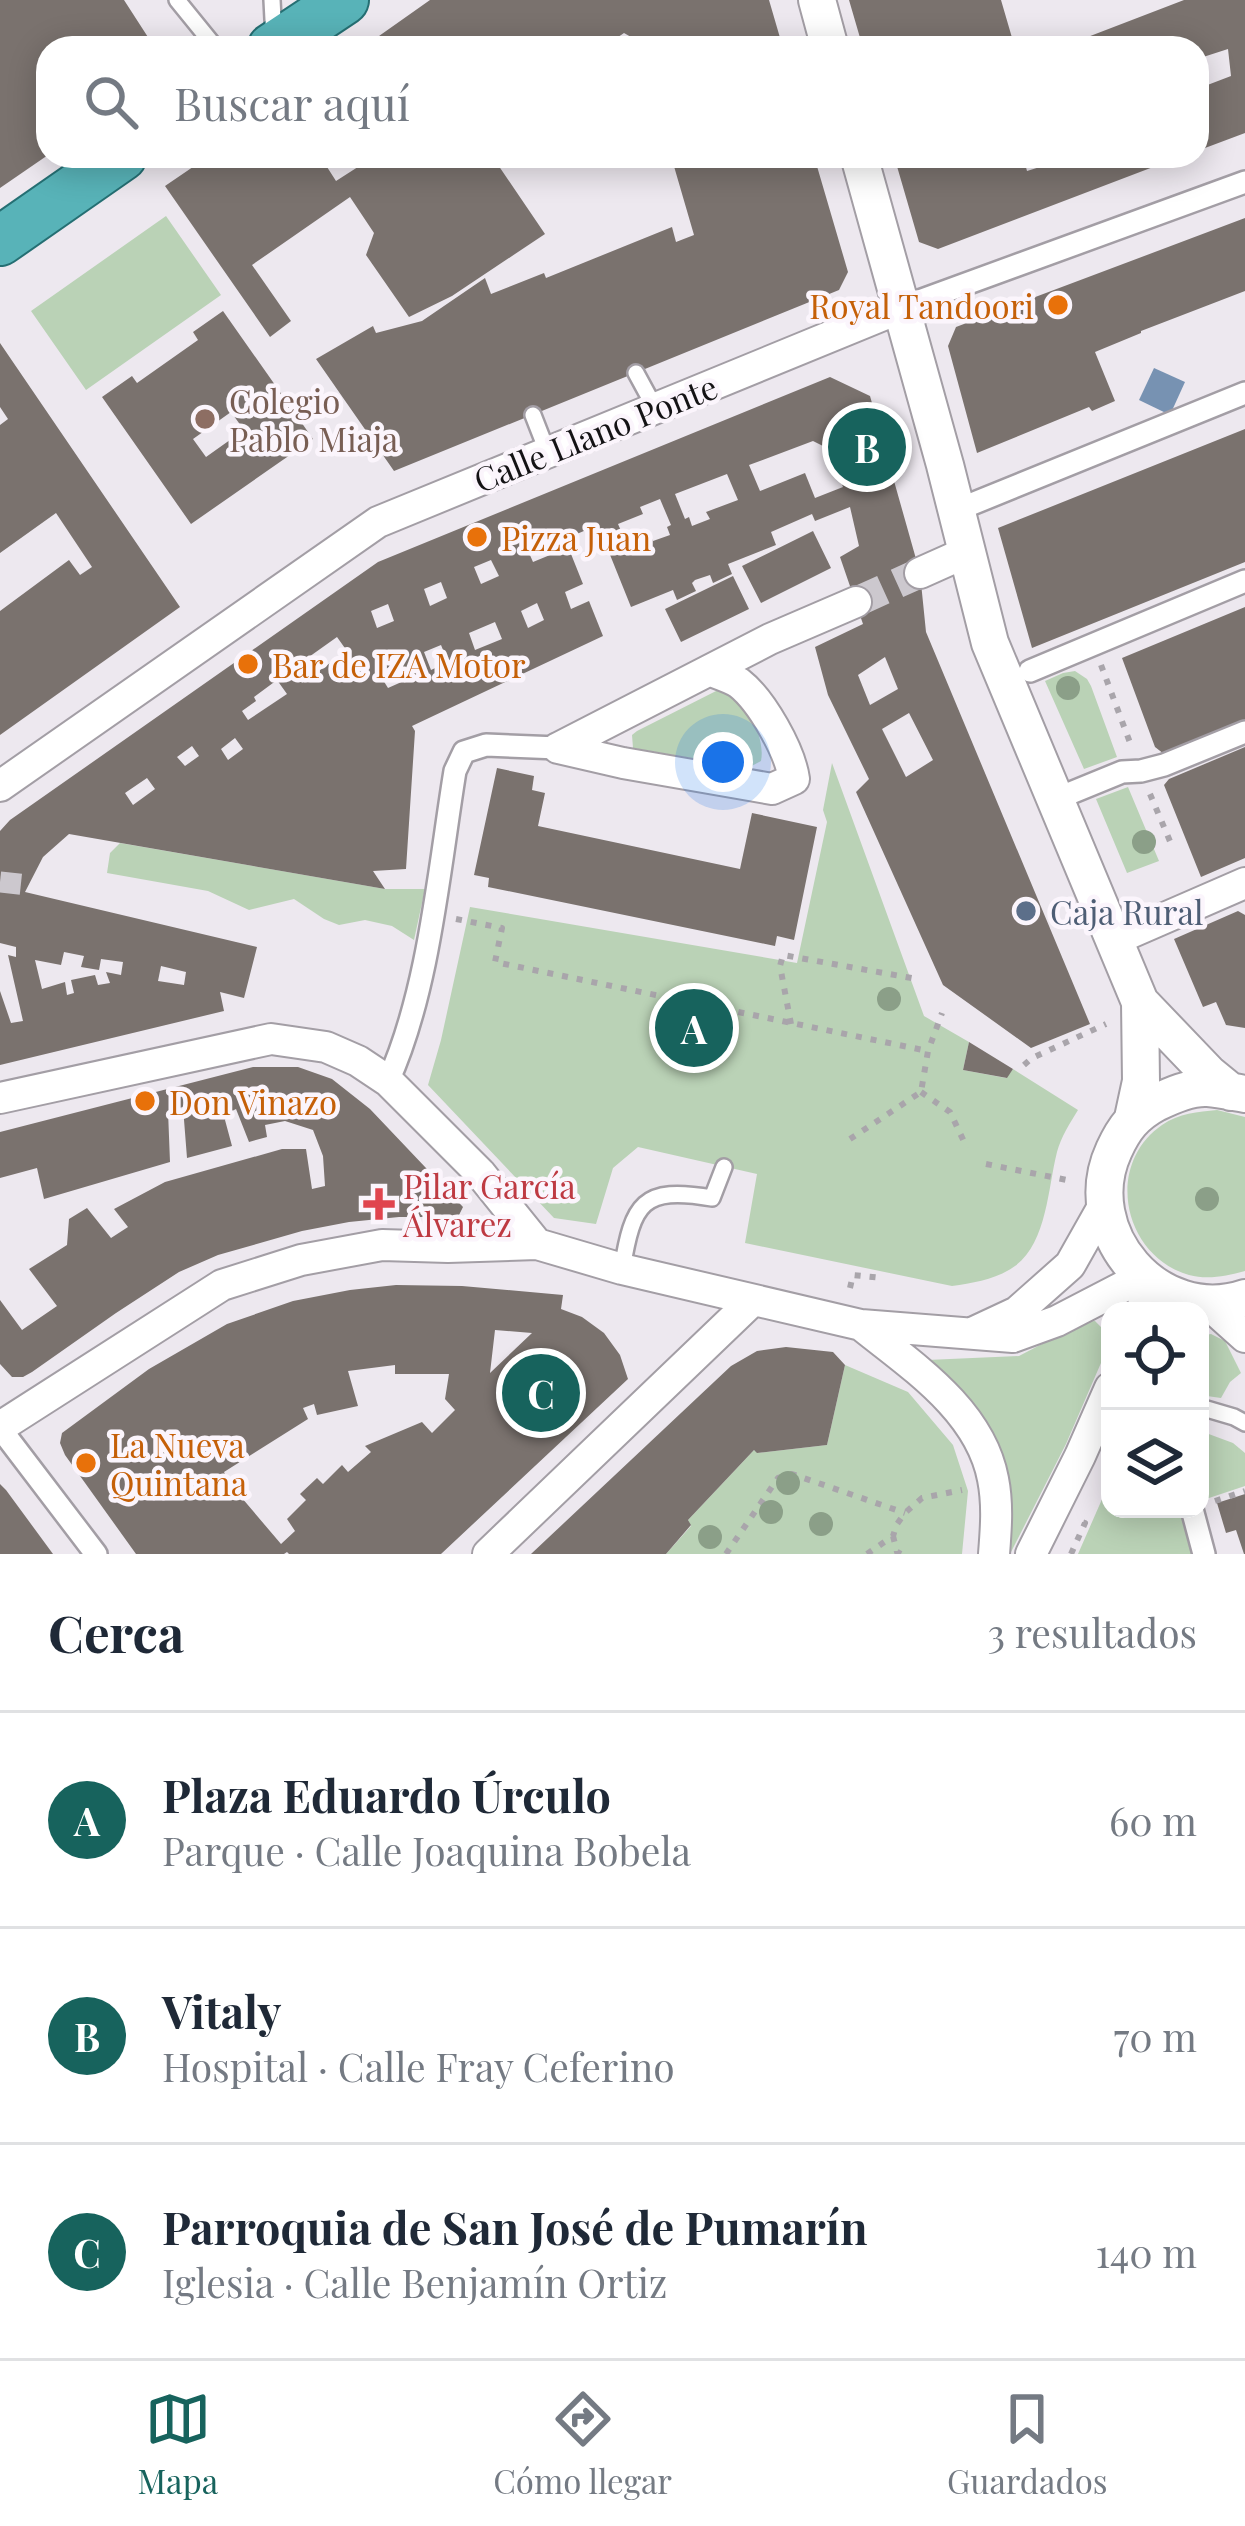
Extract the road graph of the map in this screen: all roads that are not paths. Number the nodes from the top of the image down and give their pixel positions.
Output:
1 (177, 0) edge
2 (272, 0) edge
3 (344, 0) edge
4 (817, 0) edge
5 (206, 36) edge
6 (273, 36) edge
7 (290, 36) edge
8 (827, 36) edge
9 (105, 168) edge
10 (862, 168) edge
11 (1245, 182) edge
12 (0, 241) edge
13 (900, 308) junction
14 (636, 373) dead end
15 (1245, 393) edge
16 (655, 408) junction
17 (533, 415) dead end
18 (547, 451) junction
19 (957, 510) junction
20 (967, 552) junction
21 (920, 573) tunnel mouth
22 (1245, 581) edge
23 (856, 602) tunnel mouth
24 (770, 639) junction
25 (711, 671) junction
26 (1030, 671) dead end
27 (640, 708) junction
28 (763, 711) junction
29 (1245, 732) edge
30 (558, 748) junction
31 (623, 763) junction
32 (0, 786) edge
33 (1056, 799) junction
34 (1245, 883) edge
35 (1114, 940) junction
36 (1127, 1011) junction
37 (388, 1081) junction
38 (1238, 1093) edge
39 (0, 1098) edge
40 (1133, 1118) junction
41 (724, 1167) dead end
42 (1105, 1203) junction
43 (537, 1244) junction
44 (622, 1269) junction
45 (1144, 1291) edge
46 (1245, 1298) edge
47 (752, 1300) junction
48 (1196, 1302) edge
49 (1209, 1304) edge
50 (1209, 1306) edge
51 (861, 1324) junction
52 (968, 1335) junction
53 (1245, 1337) edge
54 (1104, 1410) edge
55 (1209, 1410) edge
56 (1245, 1423) edge
57 (0, 1427) edge
58 (1194, 1518) edge
59 (96, 1554) edge
60 (488, 1554) edge
61 (994, 1554) edge
62 (1031, 1554) edge
63 (1204, 1554) edge

1 - 5 lane
2 - 6 lane
3 - 7 highway
4 - 8 street
9 - 12 highway
10 - 13 street
11 - 13 street, Calle Llano Ponte
13 - 16 street, Calle Llano Ponte
13 - 19 street
14 - 16 lane
15 - 19 street
16 - 18 street, Calle Llano Ponte
17 - 18 lane
18 - 32 street, Calle Llano Ponte
19 - 20 street
20 - 21 street
20 - 33 street
22 - 26 street
23 - 24 street
24 - 25 street
24 - 28 street
25 - 27 street
25 - 28 street
27 - 30 street
27 - 31 street
28 - 31 street
29 - 33 street
30 - 31 street
30 - 37 street
33 - 35 street
34 - 35 street
35 - 36 street
36 - 38 street
36 - 40 street
37 - 39 street
37 - 43 street
38 - 40 street
40 - 42 street
41 - 44 lane
42 - 45 street
42 - 52 street
43 - 44 street
43 - 57 street
44 - 47 street
45 - 48 street
45 - 52 street
46 - 49 street
47 - 51 street
47 - 60 street
50 - 53 street
51 - 52 street
51 - 61 street
54 - 62 street
55 - 56 lane
57 - 59 street
58 - 63 street

